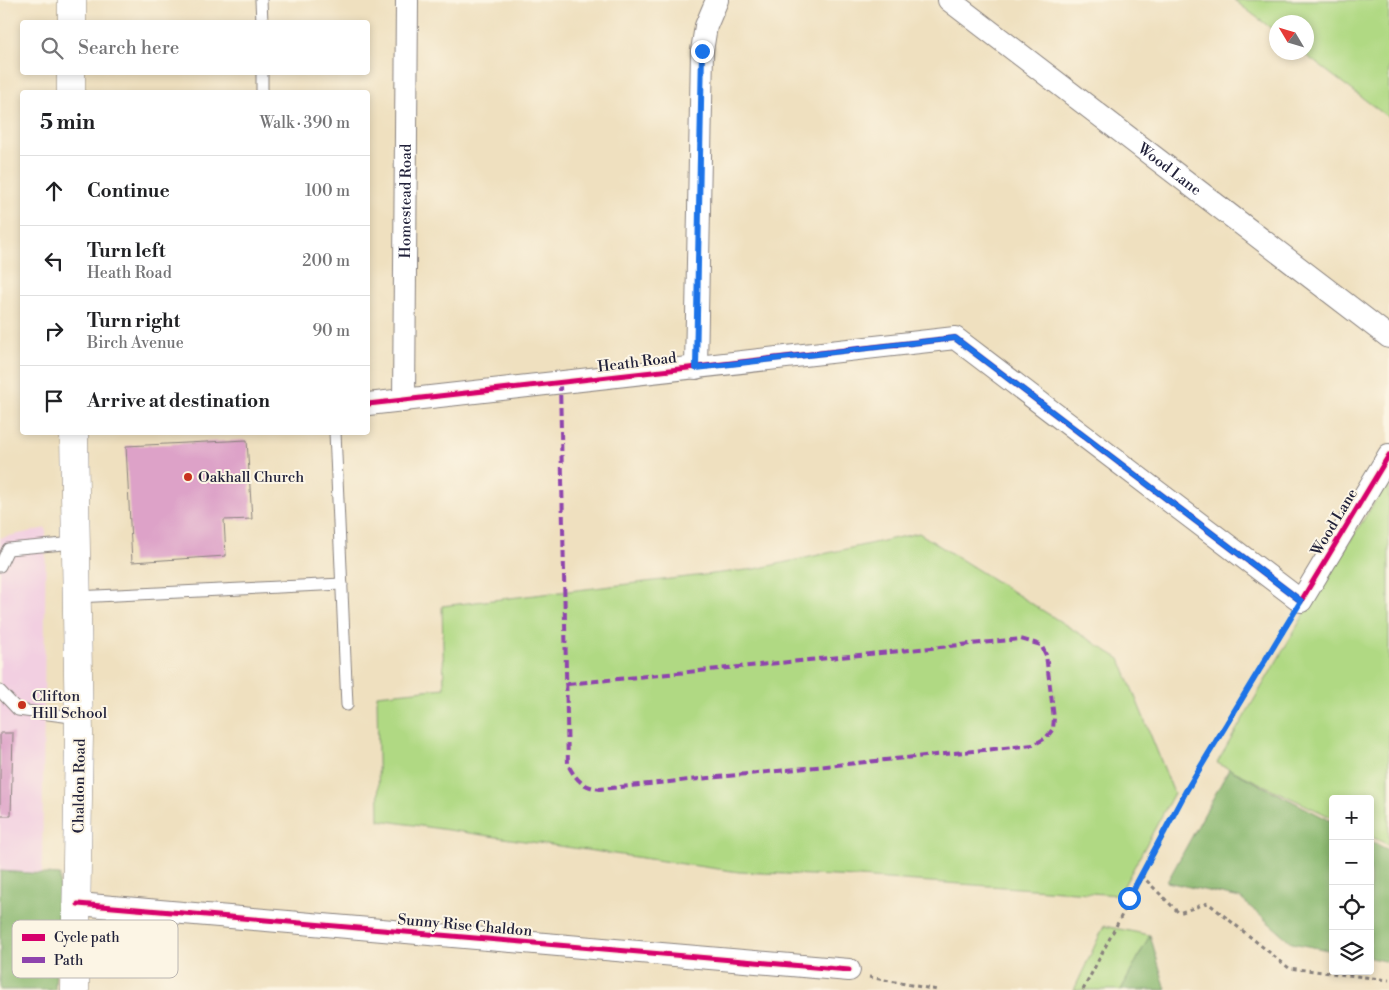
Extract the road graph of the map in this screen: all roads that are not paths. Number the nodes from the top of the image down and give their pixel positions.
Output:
1 (72, 0) edge
2 (261, 0) edge
3 (407, 0) edge
4 (718, 0) edge
5 (949, 0) edge
6 (72, 20) edge
7 (262, 20) edge
8 (71, 75) edge
9 (262, 75) edge
10 (71, 90) edge
11 (262, 90) edge
12 (1389, 337) edge
13 (696, 368) junction
14 (404, 401) junction
15 (370, 404) edge
16 (74, 435) edge
17 (335, 435) edge
18 (1389, 455) edge
19 (75, 543) junction
20 (0, 566) edge
21 (342, 584) junction
22 (76, 597) junction
23 (1301, 601) joint
24 (0, 691) edge
25 (347, 705) dead end
26 (79, 718) junction
27 (78, 904) junction
28 (77, 920) edge
29 (849, 970) road end

1 - 6 main road
2 - 7 lane
3 - 14 street, Homestead Road
4 - 13 street
5 - 12 street, Wood Lane
8 - 10 main road
9 - 11 lane
13 - 14 street, Heath Road
13 - 23 street, Heath Road
14 - 15 street, Heath Road
16 - 19 main road, Chaldon Road
17 - 21 lane
18 - 23 street, Wood Lane
19 - 20 lane
19 - 22 main road, Chaldon Road
21 - 22 lane
21 - 25 lane
22 - 26 main road, Chaldon Road
24 - 26 lane
26 - 27 main road, Chaldon Road
27 - 28 main road, Chaldon Road
27 - 29 street, Sunny Rise Chaldon

